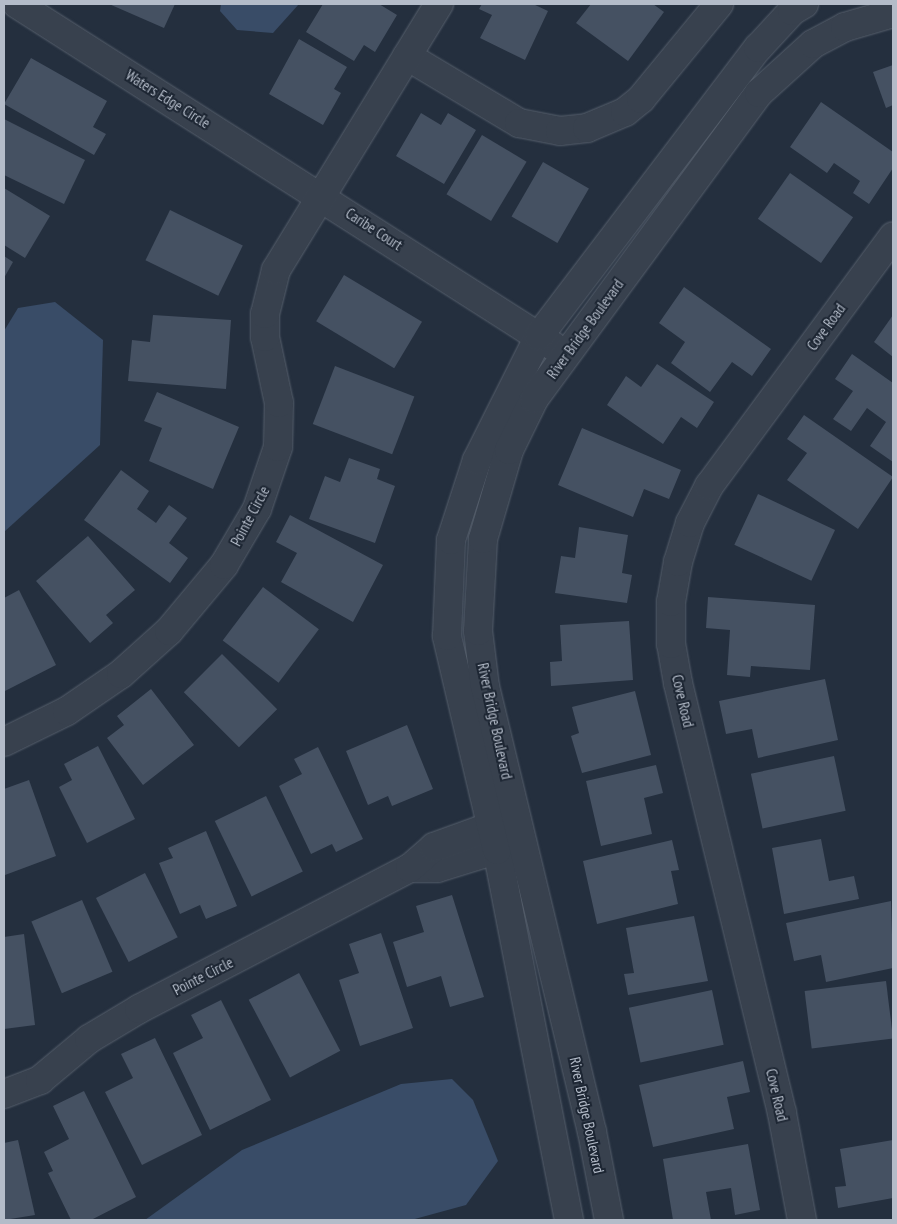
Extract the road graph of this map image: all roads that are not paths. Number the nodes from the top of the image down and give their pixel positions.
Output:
1 (17, 4) edge
2 (439, 4) edge
3 (720, 4) edge
4 (804, 4) edge
5 (893, 13) edge
6 (407, 56) junction
7 (320, 195) junction
8 (893, 236) edge
9 (539, 336) junction
10 (564, 355) junction
11 (4, 742) edge
12 (520, 828) junction
13 (494, 839) junction
14 (4, 1094) edge
15 (569, 1220) edge
16 (609, 1220) edge
17 (802, 1220) edge

1 - 7 street, Waters Edge Circle
2 - 6 street
3 - 6 street
4 - 9 street, River Bridge Boulevard
5 - 10 street, River Bridge Boulevard
6 - 7 street
7 - 9 street, Caribe Court
7 - 11 street, Pointe Circle
8 - 17 street, Cove Road
9 - 10 street, Caribe Court
9 - 13 street, River Bridge Boulevard
10 - 12 street, River Bridge Boulevard
12 - 13 street, Pointe Circle
12 - 16 street, River Bridge Boulevard
13 - 14 street, Pointe Circle
13 - 15 street, River Bridge Boulevard

